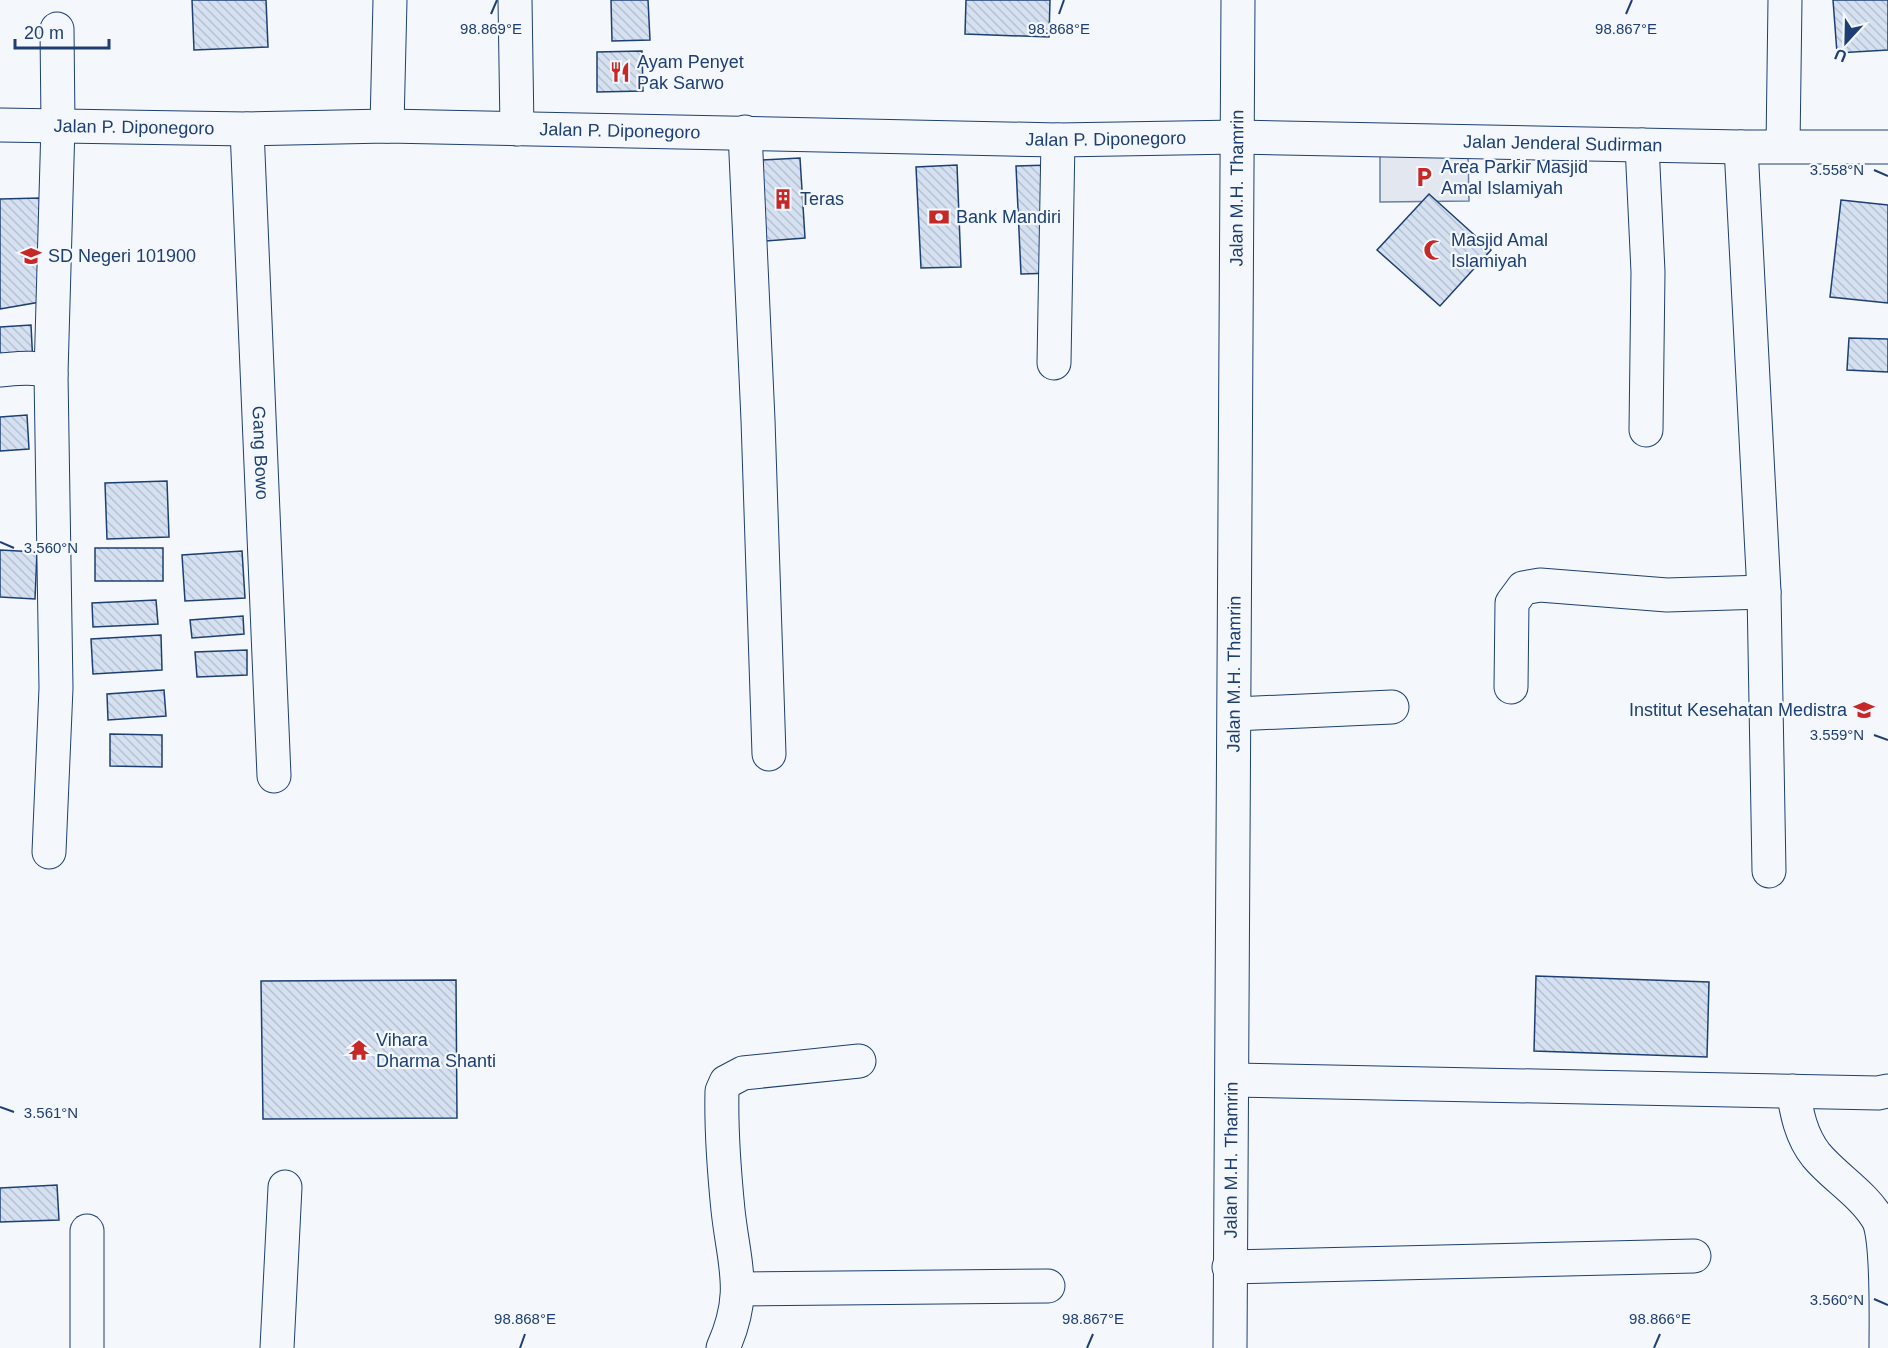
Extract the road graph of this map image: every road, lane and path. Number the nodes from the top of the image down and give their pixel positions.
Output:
1 (390, 0) edge
2 (515, 0) edge
3 (1238, 0) edge
4 (1785, 0) edge
5 (57, 29) dead end
6 (0, 125) edge
7 (58, 125) junction
8 (387, 126) junction
9 (247, 129) junction
10 (517, 129) junction
11 (745, 132) junction
12 (1238, 136) junction
13 (1058, 140) junction
14 (1642, 145) junction
15 (1783, 146) junction
16 (1741, 147) junction
17 (1888, 147) edge
18 (1054, 363) dead end
19 (0, 369) edge
20 (51, 374) junction
21 (1646, 430) dead end
22 (1764, 592) junction
23 (1511, 687) dead end
24 (1392, 707) dead end
25 (1235, 714) junction
26 (769, 754) dead end
27 (274, 777) dead end
28 (49, 852) dead end
29 (1769, 871) dead end
30 (859, 1061) dead end
31 (1234, 1080) junction
32 (1888, 1090) edge
33 (1792, 1091) junction
34 (285, 1187) dead end
35 (87, 1231) dead end
36 (1694, 1256) dead end
37 (1229, 1267) junction
38 (1048, 1286) dead end
39 (740, 1289) junction
40 (87, 1348) edge
41 (277, 1348) edge
42 (723, 1348) edge
43 (1230, 1348) edge
44 (1886, 1348) edge

1 - 8 street
2 - 10 street
3 - 12 street, Jalan M.H. Thamrin
4 - 15 street
5 - 7 street
6 - 7 street, Jalan P. Diponegoro
7 - 9 street, Jalan P. Diponegoro
7 - 20 street
8 - 9 street, Jalan P. Diponegoro
8 - 10 street, Jalan P. Diponegoro
9 - 27 street, Gang Bowo
10 - 11 street, Jalan P. Diponegoro
11 - 13 street, Jalan P. Diponegoro
11 - 26 street
12 - 13 street, Jalan P. Diponegoro
12 - 14 street, Jalan Jenderal Sudirman
12 - 25 street, Jalan M.H. Thamrin
13 - 18 street
14 - 16 street, Jalan Jenderal Sudirman
14 - 21 street
15 - 16 street, Jalan Jenderal Sudirman
15 - 17 street, Jalan Jenderal Sudirman
16 - 22 street
19 - 20 street
20 - 28 street
22 - 23 street
22 - 29 street
24 - 25 street
25 - 31 street, Jalan M.H. Thamrin
30 - 39 street
31 - 33 street
31 - 37 street, Jalan M.H. Thamrin
32 - 33 street
33 - 44 street
34 - 41 street
35 - 40 street
36 - 37 street
37 - 43 street, Jalan M.H. Thamrin
38 - 39 street
39 - 42 street

